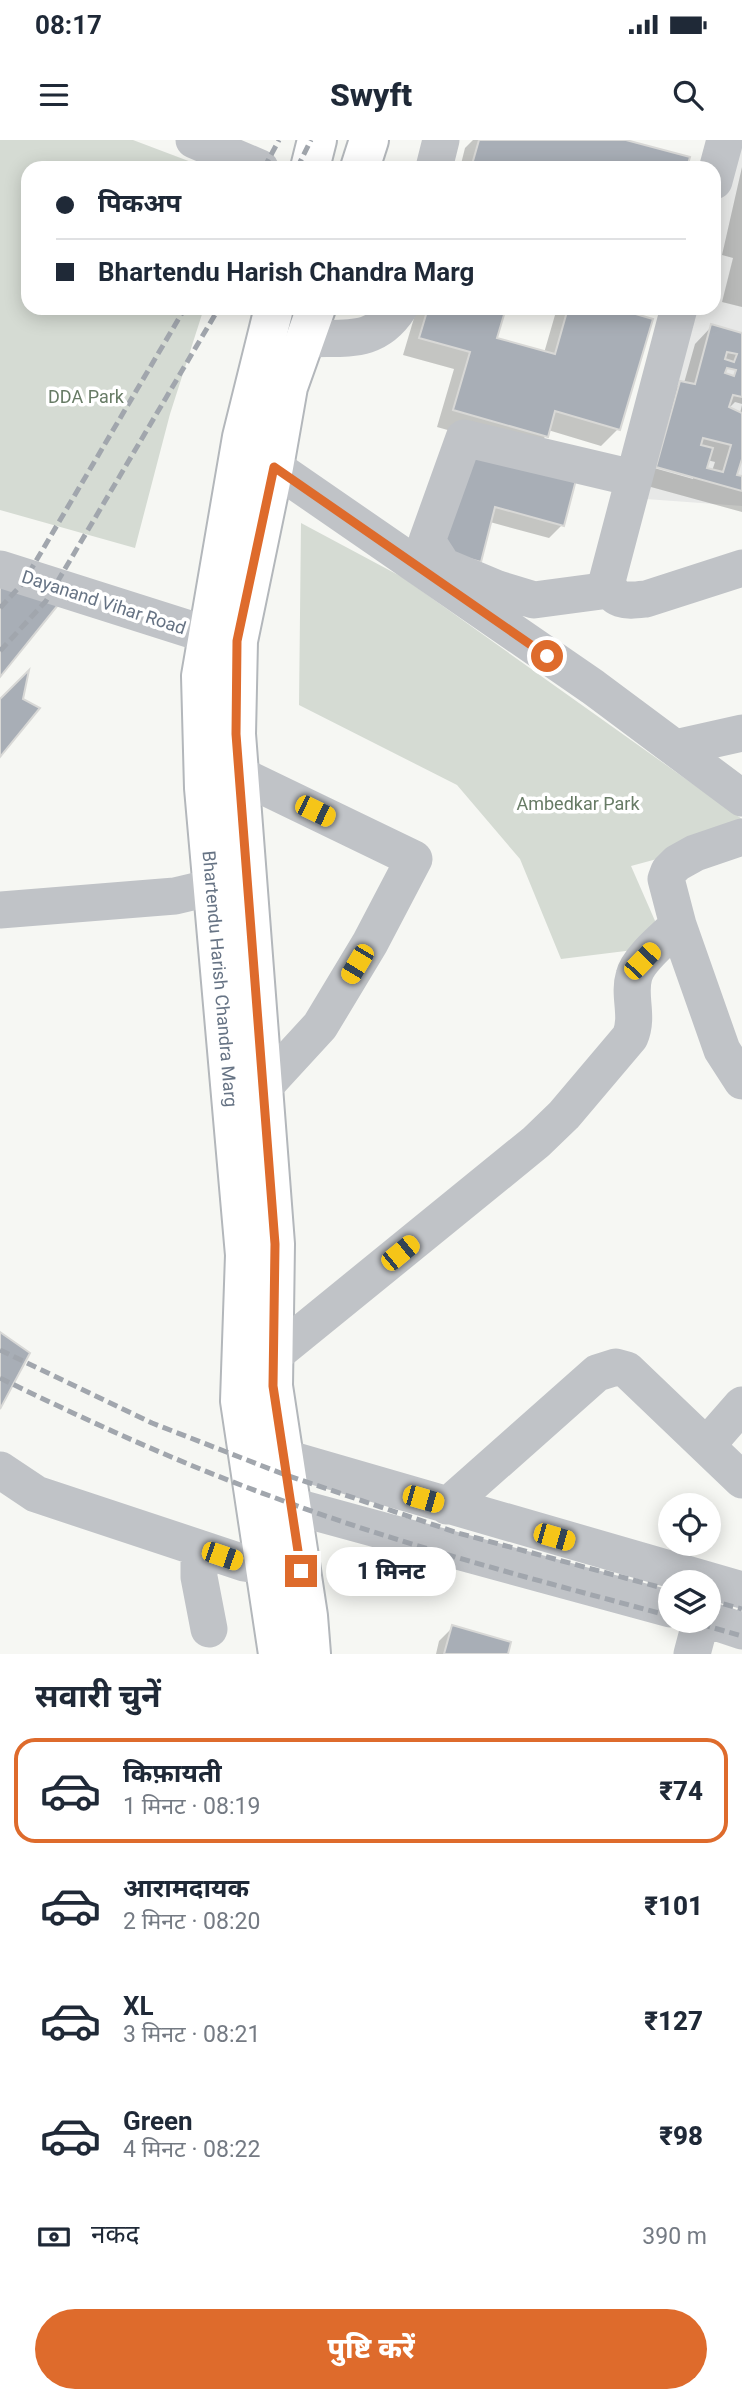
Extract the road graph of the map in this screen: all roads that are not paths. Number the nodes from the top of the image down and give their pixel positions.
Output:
1 (194, 140) edge
2 (317, 140) edge
3 (369, 140) edge
4 (441, 140) edge
5 (725, 140) edge
6 (244, 161) edge
7 (312, 161) edge
8 (362, 161) edge
9 (436, 161) edge
10 (719, 161) edge
11 (272, 315) edge
12 (394, 315) edge
13 (677, 315) edge
14 (311, 323) edge
15 (274, 467) junction
16 (632, 478) junction
17 (742, 568) edge
18 (0, 569) edge
19 (609, 590) junction
20 (223, 638) junction
21 (742, 733) edge
22 (675, 748) junction
23 (240, 775) junction
24 (742, 798) edge
25 (742, 837) edge
26 (213, 887) junction
27 (0, 910) edge
28 (678, 925) junction
29 (742, 1081) edge
30 (263, 1088) junction
31 (273, 1356) junction
32 (742, 1405) edge
33 (707, 1445) junction
34 (247, 1447) junction
35 (284, 1459) junction
36 (0, 1470) edge
37 (742, 1480) edge
38 (254, 1496) junction
39 (292, 1506) junction
40 (447, 1506) junction
41 (200, 1548) junction
42 (283, 1568) junction
43 (742, 1590) edge
44 (658, 1606) edge
45 (721, 1624) edge
46 (209, 1629) dead end
47 (742, 1631) edge
48 (698, 1633) edge
49 (278, 1654) edge
50 (311, 1654) edge
51 (692, 1654) edge

1 - 6 street
2 - 7 main road
3 - 8 main road
4 - 9 street
5 - 10 street
11 - 20 main road, Bhartendu Harish Chandra Marg
12 - 14 street
13 - 16 street
14 - 15 main road, Bhartendu Harish Chandra Marg
15 - 20 main road, Bhartendu Harish Chandra Marg
15 - 22 street
16 - 19 street
16 - 19 street
17 - 19 street
18 - 20 street, Dayanand Vihar Road
20 - 23 main road, Bhartendu Harish Chandra Marg
20 - 26 main road, Bhartendu Harish Chandra Marg
21 - 22 street
22 - 24 street
23 - 30 main road, Bhartendu Harish Chandra Marg
23 - 30 street
25 - 28 street
26 - 27 street
26 - 34 main road, Bhartendu Harish Chandra Marg
28 - 29 street
28 - 31 street
30 - 31 main road, Bhartendu Harish Chandra Marg
31 - 35 main road, Bhartendu Harish Chandra Marg
32 - 33 street
33 - 37 street
33 - 40 street
34 - 35 street
34 - 38 main road, Bhartendu Harish Chandra Marg
35 - 39 main road, Bhartendu Harish Chandra Marg
35 - 40 street
36 - 41 street
38 - 39 street
38 - 42 main road, Bhartendu Harish Chandra Marg
39 - 42 main road, Bhartendu Harish Chandra Marg
39 - 44 street
40 - 43 street
41 - 42 street
41 - 46 street
42 - 49 main road, Bhartendu Harish Chandra Marg
42 - 50 main road, Bhartendu Harish Chandra Marg
45 - 47 street
48 - 51 street

